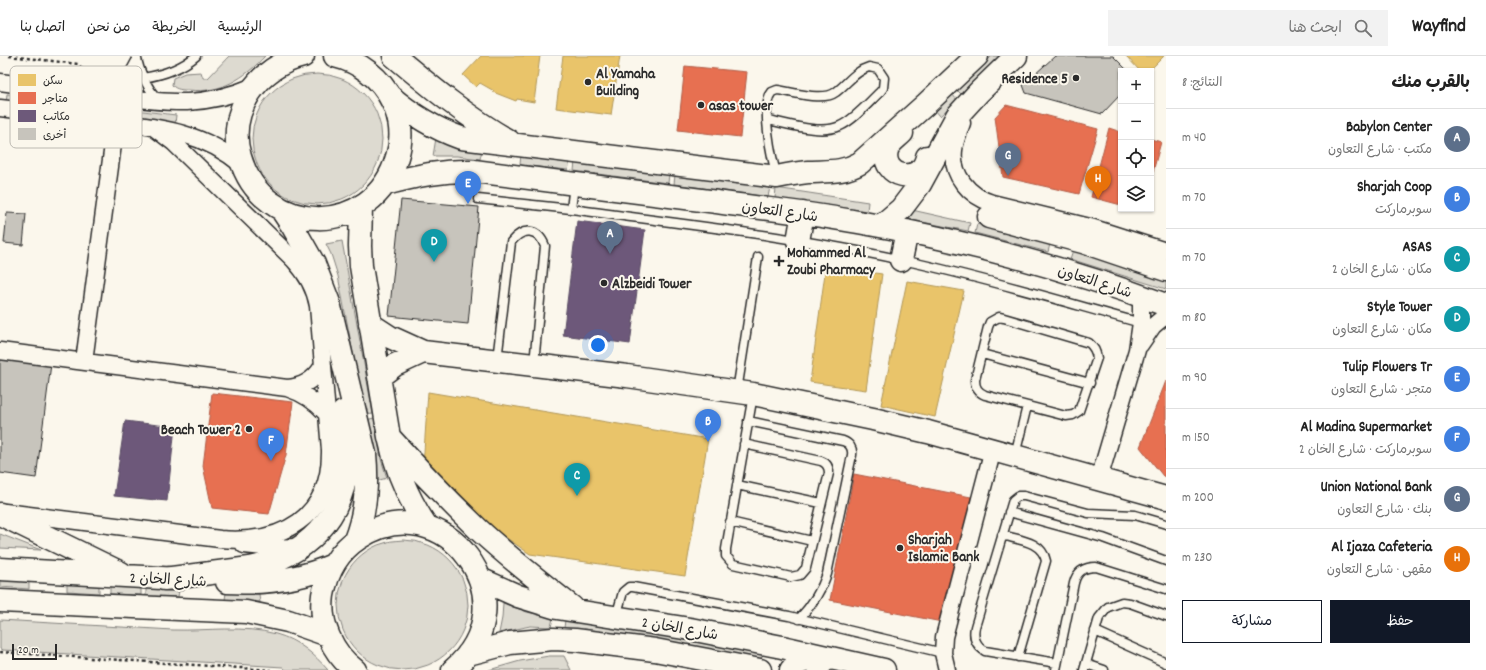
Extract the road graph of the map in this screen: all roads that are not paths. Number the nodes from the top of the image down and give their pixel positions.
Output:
1 (196, 56) edge
2 (303, 56) edge
3 (394, 56) edge
4 (977, 56) edge
5 (1016, 56) edge
6 (346, 58) edge
7 (277, 62) edge
8 (142, 75) edge
9 (143, 78) junction
10 (0, 82) edge
11 (10, 83) edge
12 (254, 86) junction
13 (390, 96) junction
14 (142, 100) edge
15 (160, 102) junction
16 (925, 105) junction
17 (0, 108) edge
18 (10, 109) edge
19 (963, 109) junction
20 (768, 120) junction
21 (142, 125) edge
22 (154, 127) junction
23 (515, 145) junction
24 (113, 148) edge
25 (242, 165) junction
26 (777, 177) junction
27 (385, 184) junction
28 (574, 184) junction
29 (478, 199) dead end
30 (361, 207) junction
31 (281, 209) junction
32 (571, 209) junction
33 (991, 210) junction
34 (803, 213) junction
35 (881, 226) junction
36 (907, 232) junction
37 (798, 241) junction
38 (983, 248) junction
39 (1166, 251) edge
40 (758, 257) dead end
41 (901, 260) junction
42 (1166, 270) edge
43 (1141, 296) junction
44 (1166, 305) edge
45 (1166, 314) edge
46 (1141, 323) junction
47 (370, 324) junction
48 (1137, 350) junction
49 (0, 351) edge
50 (423, 352) junction
51 (982, 354) junction
52 (343, 360) junction
53 (497, 360) junction
54 (84, 362) junction
55 (534, 364) junction
56 (322, 367) junction
57 (379, 377) junction
58 (1090, 383) junction
59 (288, 388) junction
60 (745, 393) junction
61 (1027, 406) junction
62 (326, 413) junction
63 (748, 421) junction
64 (389, 437) junction
65 (744, 444) junction
66 (993, 449) junction
67 (1015, 455) junction
68 (1099, 479) junction
69 (737, 485) junction
70 (1166, 498) edge
71 (821, 503) junction
72 (0, 512) edge
73 (1009, 512) junction
74 (730, 522) junction
75 (1166, 524) edge
76 (427, 527) junction
77 (1002, 535) junction
78 (220, 539) junction
79 (355, 540) junction
80 (812, 541) junction
81 (302, 547) junction
82 (1166, 561) edge
83 (333, 565) junction
84 (0, 569) edge
85 (129, 577) junction
86 (164, 579) junction
87 (480, 579) junction
88 (1166, 590) edge
89 (0, 601) edge
90 (578, 612) junction
91 (1166, 616) edge
92 (616, 617) junction
93 (799, 619) junction
94 (1095, 631) junction
95 (328, 635) junction
96 (943, 653) junction
97 (1018, 657) junction
98 (1166, 663) edge
99 (459, 665) edge
100 (347, 666) edge
101 (1057, 666) edge
102 (1085, 667) edge
103 (760, 670) edge
104 (791, 670) edge
105 (849, 670) edge
106 (884, 670) edge
107 (947, 670) edge
108 (1104, 670) edge

1 - 9 lane
2 - 7 main road
3 - 23 main road
4 - 16 main road
5 - 19 main road
6 - 13 main road
7 - 12 main road
8 - 9 lane
9 - 15 lane
10 - 11 street
12 - 15 street
12 - 25 main road
13 - 23 main road
13 - 27 main road
14 - 15 street
16 - 19 main road
16 - 26 main road
17 - 18 street
19 - 33 street
19 - 35 main road
20 - 20 lane
20 - 26 lane
21 - 22 street
22 - 25 street
22 - 56 street
23 - 26 main road
24 - 54 street
25 - 31 main road
27 - 28 main road, شارع التعاون
27 - 30 main road
28 - 32 lane
28 - 34 main road, شارع التعاون
29 - 32 lane
30 - 31 main road
30 - 47 main road
31 - 52 main road
32 - 37 lane
33 - 38 main road
33 - 39 street
33 - 42 main road
34 - 35 main road, شارع التعاون
34 - 37 main road
35 - 36 main road, شارع التعاون
36 - 38 main road, شارع التعاون
36 - 41 main road
37 - 41 lane
38 - 43 main road, شارع التعاون
40 - 60 lane
41 - 46 lane
43 - 44 main road, شارع التعاون
43 - 46 street
45 - 48 street
46 - 48 street
47 - 50 main road
47 - 57 main road
48 - 68 street
49 - 54 street
50 - 53 main road
50 - 57 main road
51 - 58 lane
51 - 58 lane
51 - 61 lane
52 - 79 main road
52 - 81 main road
53 - 55 main road
53 - 55 lane
54 - 59 street
55 - 60 main road
56 - 59 street
56 - 62 street
57 - 64 main road
58 - 61 lane
59 - 62 street
60 - 63 lane
60 - 66 main road
61 - 67 lane
62 - 78 street
63 - 65 lane
63 - 93 lane
64 - 76 main road
64 - 90 main road
65 - 69 lane
65 - 71 lane
66 - 67 main road
66 - 96 street
67 - 68 main road
68 - 70 main road
69 - 71 lane
69 - 74 lane
71 - 80 lane
72 - 78 street
72 - 85 main road
73 - 75 lane
73 - 77 lane
73 - 82 lane
74 - 80 lane
74 - 80 lane
76 - 79 main road
76 - 87 main road
77 - 97 lane
77 - 97 lane
78 - 81 street
79 - 83 main road
81 - 86 main road
83 - 86 main road, شارع الخان 2
83 - 95 main road
84 - 85 main road, شارع الخان 2
85 - 86 main road, شارع الخان 2
87 - 90 main road, شارع الخان 2
87 - 99 main road
88 - 101 lane
89 - 95 main road, شارع الخان 2
90 - 92 main road, شارع الخان 2
91 - 94 lane
92 - 93 lane
92 - 106 main road, شارع الخان 2
93 - 96 lane
94 - 98 lane
94 - 102 lane
95 - 100 main road
96 - 107 street
97 - 101 lane
99 - 103 main road, شارع الخان 2
102 - 108 lane
104 - 105 main road

